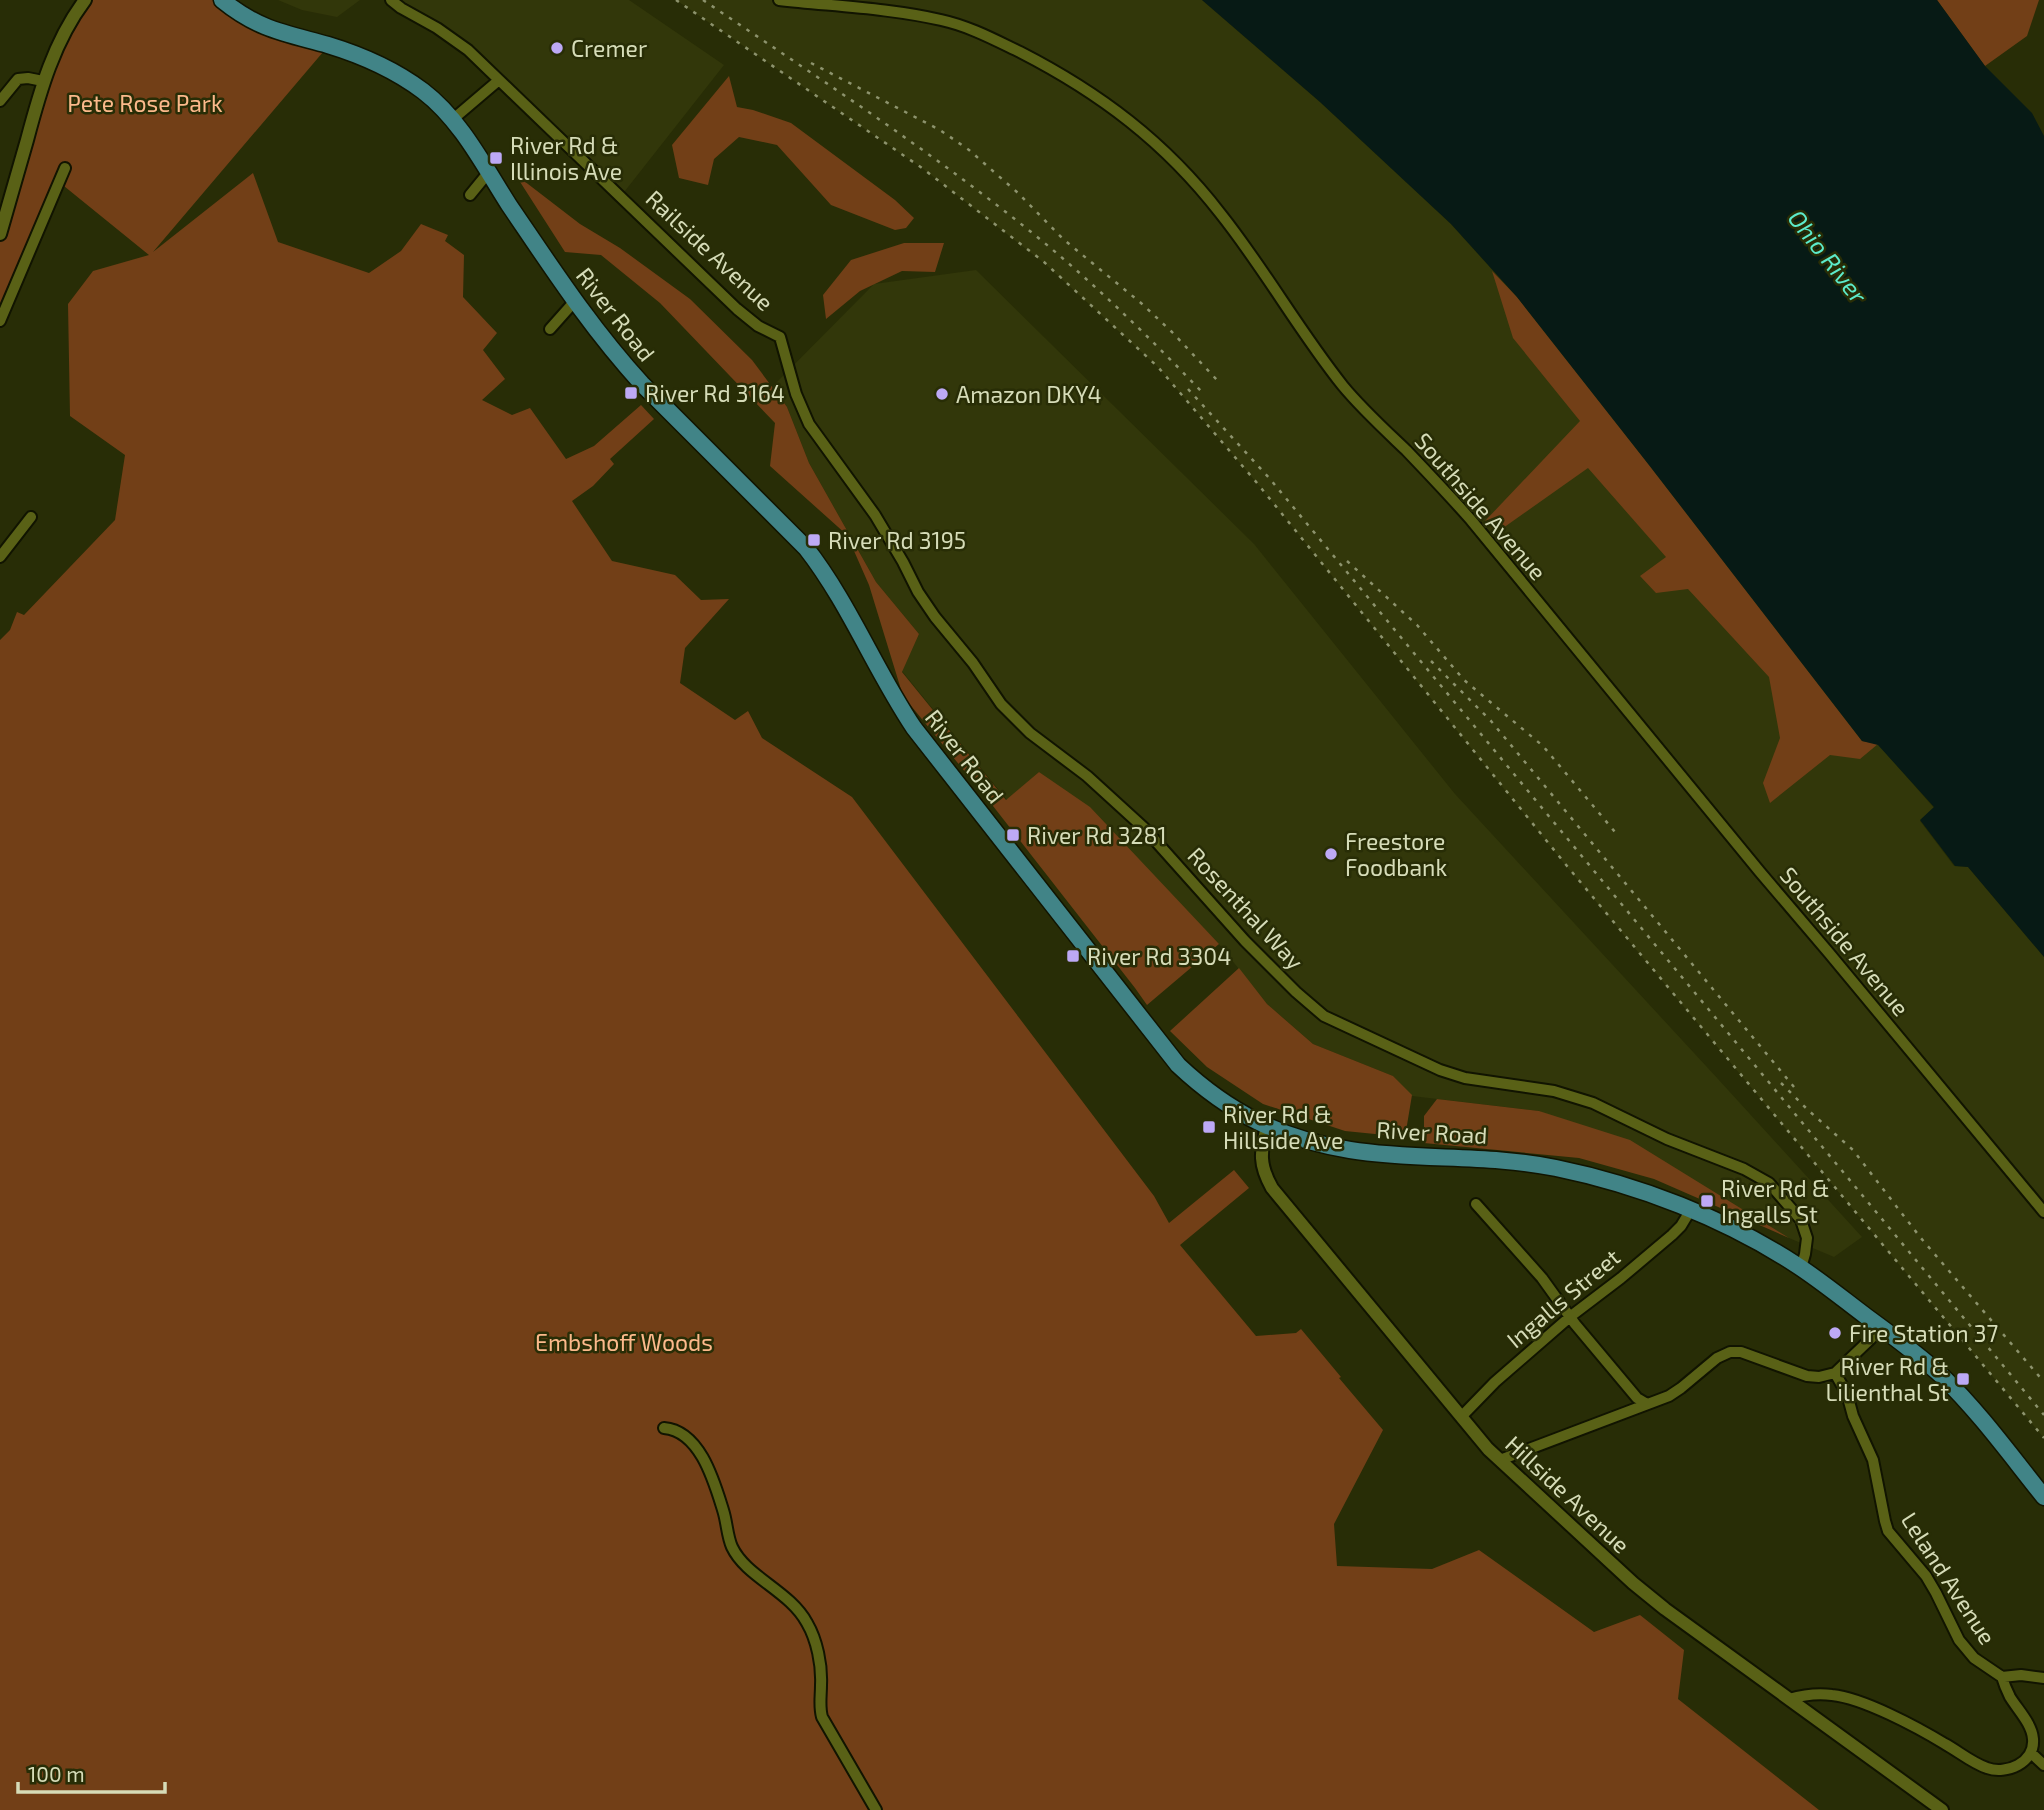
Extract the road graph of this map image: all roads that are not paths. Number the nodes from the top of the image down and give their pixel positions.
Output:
1 (85, 0) edge
2 (222, 0) edge
3 (391, 0) edge
4 (779, 0) edge
5 (499, 80) junction
6 (43, 82) junction
7 (0, 101) edge
8 (453, 120) junction
9 (65, 168) dead end
10 (488, 173) junction
11 (470, 195) dead end
12 (0, 234) edge
13 (574, 302) junction
14 (0, 321) edge
15 (550, 329) dead end
16 (780, 337) joint
17 (32, 517) dead end
18 (0, 557) edge
19 (1267, 1127) junction
20 (1476, 1204) dead end
21 (1690, 1211) junction
22 (2044, 1212) edge
23 (1801, 1268) junction
24 (1571, 1316) junction
25 (1882, 1328) junction
26 (1835, 1373) junction
27 (1647, 1404) junction
28 (1461, 1416) junction
29 (664, 1428) dead end
30 (1500, 1460) junction
31 (2044, 1497) edge
32 (2002, 1677) junction
33 (2044, 1678) edge
34 (1789, 1699) junction
35 (2031, 1754) junction
36 (2044, 1765) edge
37 (876, 1810) edge
38 (1942, 1810) edge

1 - 6 street
2 - 8 main road, River Road
3 - 5 street, Railside Avenue
4 - 22 street, Southside Avenue
5 - 8 street
5 - 16 street, Railside Avenue
6 - 7 street
6 - 12 street
8 - 10 main road, River Road
9 - 14 street
10 - 11 street
10 - 13 main road, River Road
13 - 15 street
13 - 19 main road, River Road
16 - 23 street, Rosenthal Way
17 - 18 street
19 - 21 main road, River Road
19 - 28 street, Hillside Avenue
20 - 24 street
21 - 23 main road, River Road
21 - 24 street, Ingalls Street
23 - 25 main road, River Road
24 - 27 street
24 - 28 street, Ingalls Street
25 - 26 street
25 - 31 main road, River Road
26 - 27 street
26 - 32 street, Leland Avenue
27 - 30 street
28 - 30 street, Hillside Avenue
29 - 37 street
30 - 34 street, Hillside Avenue
32 - 33 street
32 - 35 street
34 - 35 street
34 - 38 street, Hillside Avenue
35 - 36 street

